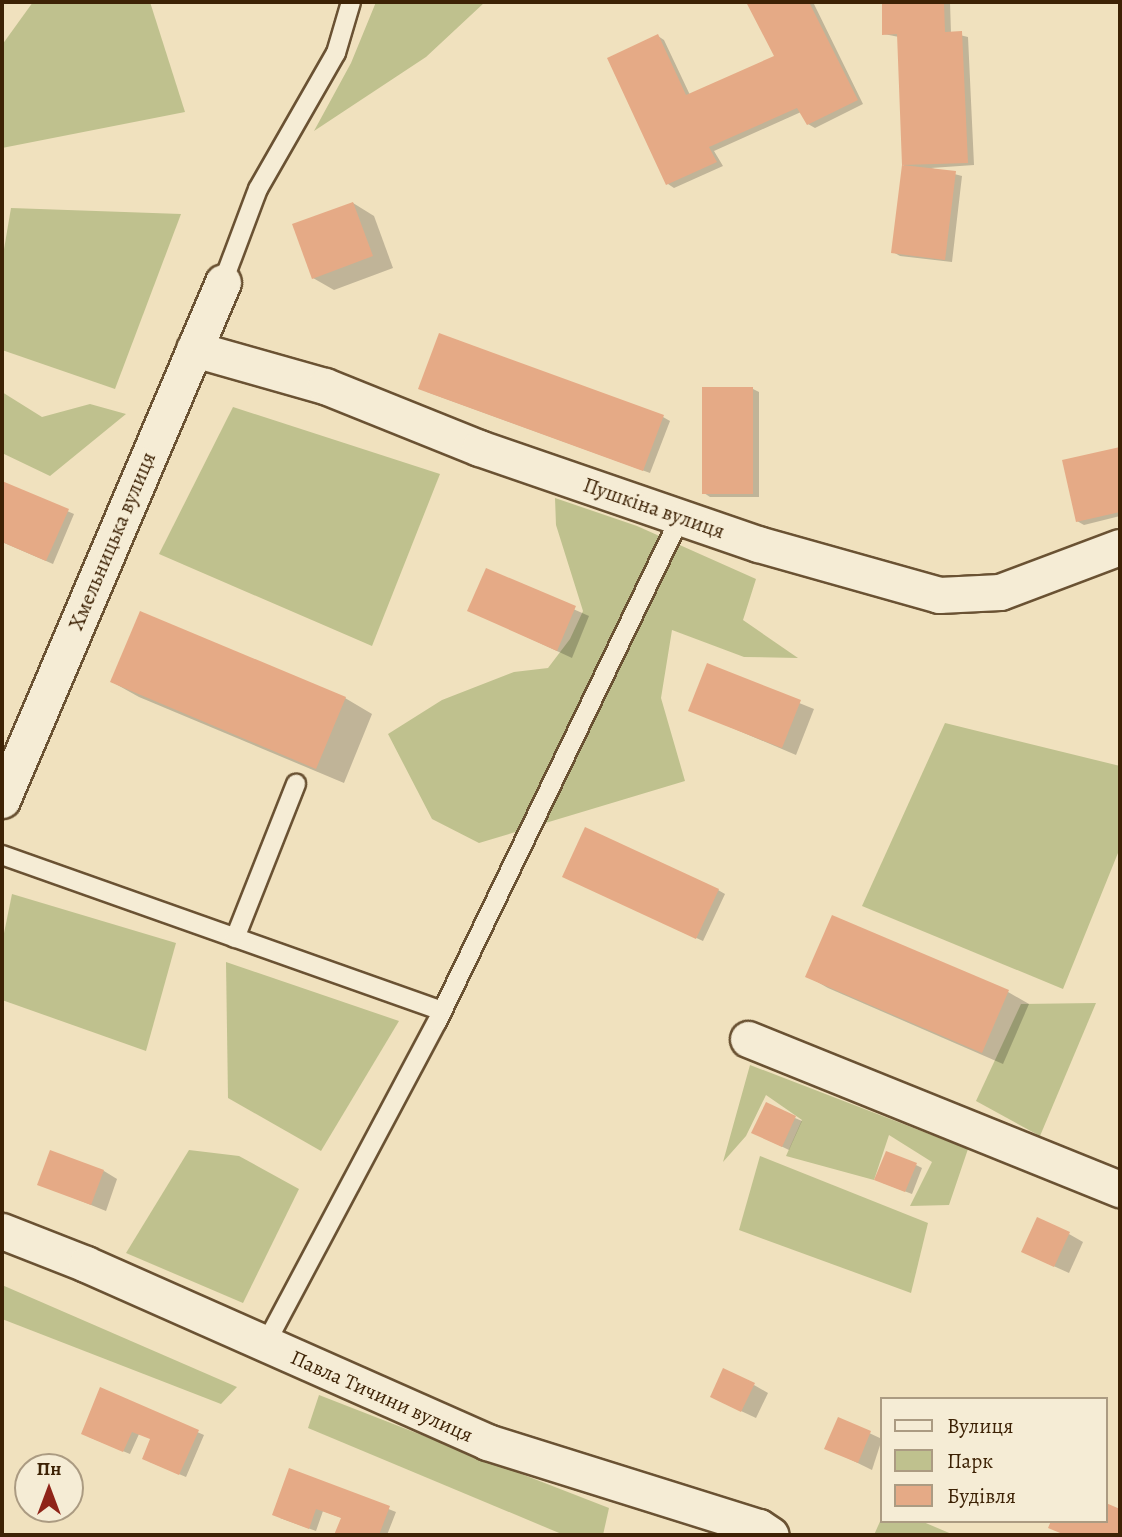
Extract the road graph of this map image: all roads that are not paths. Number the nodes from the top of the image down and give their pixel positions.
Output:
1 (351, 2) edge
2 (223, 282) joint
3 (194, 349) junction
4 (680, 517) junction
5 (1120, 547) edge
6 (296, 785) dead end
7 (2, 800) edge
8 (2, 855) edge
9 (235, 938) junction
10 (442, 1011) junction
11 (748, 1040) dead end
12 (1120, 1189) edge
13 (2, 1231) edge
14 (266, 1343) junction
15 (771, 1535) edge

1 - 2 lane
2 - 3 street, Хмельницька вулиця
3 - 4 street, Пушкіна вулиця
3 - 7 street, Хмельницька вулиця
4 - 5 street, Пушкіна вулиця
4 - 10 lane
6 - 9 lane
8 - 9 lane
9 - 10 lane
10 - 14 lane
11 - 12 street
13 - 14 street, Павла Тичини вулиця
14 - 15 street, Павла Тичини вулиця

